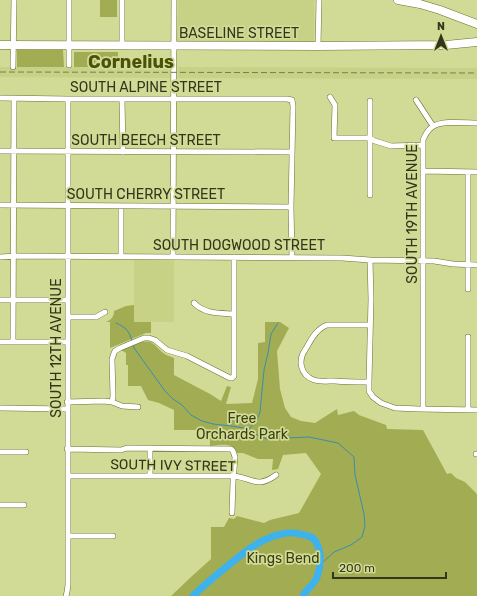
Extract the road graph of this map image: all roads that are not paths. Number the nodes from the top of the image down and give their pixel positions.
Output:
1 (14, 0) edge
2 (69, 0) edge
3 (122, 0) edge
4 (174, 0) edge
5 (319, 0) edge
6 (398, 0) edge
7 (477, 24) edge
8 (477, 42) edge
9 (0, 45) edge
10 (14, 45) junction
11 (69, 45) junction
12 (122, 46) junction
13 (174, 46) junction
14 (318, 46) junction
15 (69, 66) dead end
16 (13, 67) dead end
17 (330, 97) dead end
18 (0, 98) edge
19 (14, 98) junction
20 (68, 99) junction
21 (122, 99) junction
22 (174, 99) junction
23 (416, 100) dead end
24 (370, 102) dead end
25 (477, 123) edge
26 (433, 126) junction
27 (370, 138) junction
28 (423, 145) junction
29 (0, 152) edge
30 (13, 152) junction
31 (68, 152) junction
32 (123, 152) junction
33 (173, 152) junction
34 (292, 152) junction
35 (423, 171) junction
36 (468, 172) junction
37 (477, 172) edge
38 (370, 195) dead end
39 (0, 205) edge
40 (13, 205) junction
41 (68, 205) junction
42 (121, 206) junction
43 (173, 206) junction
44 (291, 207) junction
45 (13, 256) junction
46 (68, 256) junction
47 (121, 256) junction
48 (0, 257) edge
49 (173, 257) junction
50 (234, 257) junction
51 (292, 258) junction
52 (370, 260) junction
53 (423, 260) junction
54 (468, 265) junction
55 (477, 265) edge
56 (468, 289) dead end
57 (0, 300) edge
58 (13, 300) junction
59 (68, 300) junction
60 (194, 303) dead end
61 (416, 305) dead end
62 (423, 305) junction
63 (105, 312) dead end
64 (234, 314) junction
65 (68, 317) junction
66 (370, 325) junction
67 (468, 337) dead end
68 (0, 342) edge
69 (13, 342) junction
70 (68, 342) junction
71 (417, 352) dead end
72 (423, 352) junction
73 (369, 382) junction
74 (67, 402) junction
75 (112, 402) junction
76 (138, 407) dead end
77 (0, 408) edge
78 (67, 409) junction
79 (423, 409) junction
80 (468, 410) junction
81 (477, 410) edge
82 (150, 448) junction
83 (67, 450) junction
84 (0, 452) edge
85 (26, 452) dead end
86 (276, 475) dead end
87 (68, 476) junction
88 (150, 476) junction
89 (234, 476) junction
90 (0, 505) edge
91 (24, 505) dead end
92 (232, 513) dead end
93 (68, 536) junction
94 (113, 536) dead end
95 (66, 596) edge

1 - 10 street
2 - 11 street
3 - 12 street
4 - 13 street
5 - 14 street
6 - 7 highway
8 - 14 highway, BASELINE STREET
9 - 10 highway, BASELINE STREET
10 - 11 highway, BASELINE STREET
10 - 16 street
11 - 12 highway, BASELINE STREET
11 - 15 street
12 - 13 highway, BASELINE STREET
13 - 14 highway, BASELINE STREET
13 - 22 street
17 - 27 street
18 - 19 street, SOUTH ALPINE STREET
19 - 20 street, SOUTH ALPINE STREET
19 - 30 street
20 - 21 street, SOUTH ALPINE STREET
20 - 31 street, SOUTH 12TH AVENUE
21 - 22 street, SOUTH ALPINE STREET
21 - 32 street
22 - 33 street
22 - 34 street, SOUTH ALPINE STREET
23 - 26 street
24 - 27 street
25 - 26 street
26 - 28 street, SOUTH 19TH AVENUE
27 - 28 street
27 - 38 street
28 - 35 street, SOUTH 19TH AVENUE
29 - 30 street, SOUTH BEECH STREET
30 - 31 street, SOUTH BEECH STREET
30 - 40 street
31 - 32 street, SOUTH BEECH STREET
31 - 41 street, SOUTH 12TH AVENUE
32 - 33 street, SOUTH BEECH STREET
33 - 34 street, SOUTH BEECH STREET
33 - 43 street
34 - 44 street
35 - 36 street
35 - 53 street, SOUTH 19TH AVENUE
36 - 37 street
36 - 54 street
39 - 40 street, SOUTH CHERRY STREET
40 - 41 street, SOUTH CHERRY STREET
40 - 45 street
41 - 42 street, SOUTH CHERRY STREET
41 - 46 street, SOUTH 12TH AVENUE
42 - 43 street, SOUTH CHERRY STREET
42 - 47 street
43 - 44 street, SOUTH CHERRY STREET
43 - 49 street
44 - 51 street
45 - 46 street, SOUTH DOGWOOD STREET
45 - 48 street, SOUTH DOGWOOD STREET
45 - 58 street
46 - 47 street, SOUTH DOGWOOD STREET
46 - 59 street, SOUTH 12TH AVENUE
47 - 49 street, SOUTH DOGWOOD STREET
49 - 50 street, SOUTH DOGWOOD STREET
50 - 51 street, SOUTH DOGWOOD STREET
50 - 64 street
51 - 52 street, SOUTH DOGWOOD STREET
52 - 53 street, SOUTH DOGWOOD STREET
52 - 66 street
53 - 54 street, SOUTH DOGWOOD STREET
53 - 62 street, SOUTH 19TH AVENUE
54 - 55 street, SOUTH DOGWOOD STREET
54 - 56 street
57 - 58 street
58 - 59 street
58 - 69 street
59 - 65 street, SOUTH 12TH AVENUE
60 - 64 street
61 - 62 street, SOUTH 19TH AVENUE
62 - 72 street, SOUTH 19TH AVENUE
63 - 65 street
64 - 75 street
65 - 70 street, SOUTH 12TH AVENUE
66 - 73 street
66 - 73 street
67 - 80 street
68 - 69 street
69 - 70 street
70 - 74 street, SOUTH 12TH AVENUE
71 - 72 street
72 - 79 street, SOUTH 19TH AVENUE
73 - 79 street
74 - 75 street
74 - 78 street, SOUTH 12TH AVENUE
75 - 76 street
77 - 78 street
78 - 83 street, SOUTH 12TH AVENUE
79 - 80 street
80 - 81 street
82 - 83 street
82 - 88 street
82 - 89 street
83 - 87 street, SOUTH 12TH AVENUE
84 - 85 street
86 - 89 street, SOUTH IVY STREET
87 - 88 street, SOUTH IVY STREET
87 - 93 street, SOUTH 12TH AVENUE
88 - 89 street, SOUTH IVY STREET
89 - 92 street
90 - 91 street
93 - 94 street
93 - 95 street, SOUTH 12TH AVENUE

